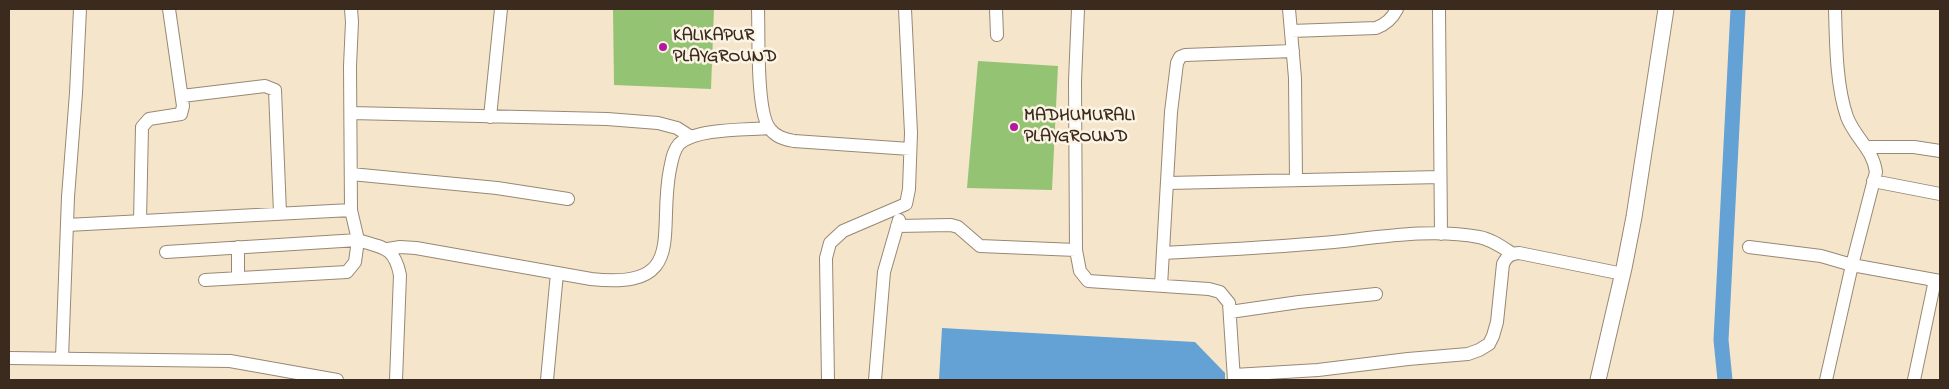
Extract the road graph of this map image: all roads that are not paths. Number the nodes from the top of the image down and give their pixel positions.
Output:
1 (80, 9) edge
2 (169, 9) edge
3 (351, 9) edge
4 (501, 9) edge
5 (758, 9) edge
6 (905, 9) edge
7 (996, 9) edge
8 (1078, 9) edge
9 (1288, 9) edge
10 (1396, 9) edge
11 (1439, 9) edge
12 (1666, 9) edge
13 (1835, 9) edge
14 (1291, 31) junction
15 (997, 35) dead end
16 (1293, 51) junction
17 (182, 96) junction
18 (351, 113) junction
19 (490, 117) junction
20 (769, 128) junction
21 (690, 137) junction
22 (1867, 147) junction
23 (910, 149) junction
24 (1940, 151) edge
25 (351, 174) junction
26 (1440, 177) junction
27 (1296, 180) junction
28 (1873, 181) junction
29 (1168, 183) junction
30 (1940, 194) edge
31 (568, 198) dead end
32 (906, 204) junction
33 (351, 210) junction
34 (280, 213) junction
35 (140, 221) junction
36 (67, 225) junction
37 (896, 226) junction
38 (1441, 234) junction
39 (358, 240) junction
40 (238, 247) junction
41 (1749, 247) dead end
42 (388, 249) junction
43 (1076, 250) junction
44 (166, 252) dead end
45 (1163, 253) junction
46 (1512, 254) junction
47 (1852, 264) junction
48 (557, 273) junction
49 (1623, 274) junction
50 (238, 278) junction
51 (204, 280) dead end
52 (1938, 281) edge
53 (1161, 286) junction
54 (1376, 294) dead end
55 (1230, 312) junction
56 (9, 358) edge
57 (62, 358) junction
58 (296, 377) edge
59 (1234, 378) edge
60 (338, 380) edge
61 (396, 380) edge
62 (547, 380) edge
63 (828, 380) edge
64 (875, 380) edge
65 (1598, 380) edge
66 (1826, 380) edge
67 (1914, 380) edge

1 - 36 street
2 - 17 street
3 - 18 street
4 - 19 street
5 - 20 street
6 - 23 street
7 - 15 street
8 - 43 street
9 - 14 street
10 - 14 street
11 - 26 street
12 - 49 street
13 - 22 street
14 - 16 street
16 - 27 street
16 - 29 street
17 - 34 street
17 - 35 street
18 - 19 street
18 - 25 street
19 - 21 street
20 - 21 street
20 - 23 street
21 - 48 street
22 - 24 street
22 - 28 street
23 - 32 street
25 - 31 street
25 - 33 street
26 - 27 street
26 - 38 street
27 - 29 street
28 - 30 street
28 - 47 street
29 - 45 street
32 - 37 street
32 - 63 street
33 - 34 street
33 - 39 street
34 - 35 street
35 - 36 street
36 - 57 street
37 - 43 street
37 - 64 street
38 - 45 street
38 - 46 street
39 - 40 street
39 - 42 street
39 - 50 street
40 - 44 street
40 - 50 street
41 - 47 street
42 - 48 street
42 - 61 street
43 - 53 street
45 - 53 street
46 - 49 street
46 - 59 street
47 - 52 street
47 - 66 street
48 - 62 street
49 - 65 street
50 - 51 street
52 - 67 street
53 - 55 street
54 - 55 street
55 - 59 street
56 - 57 street
57 - 58 street
58 - 60 street

